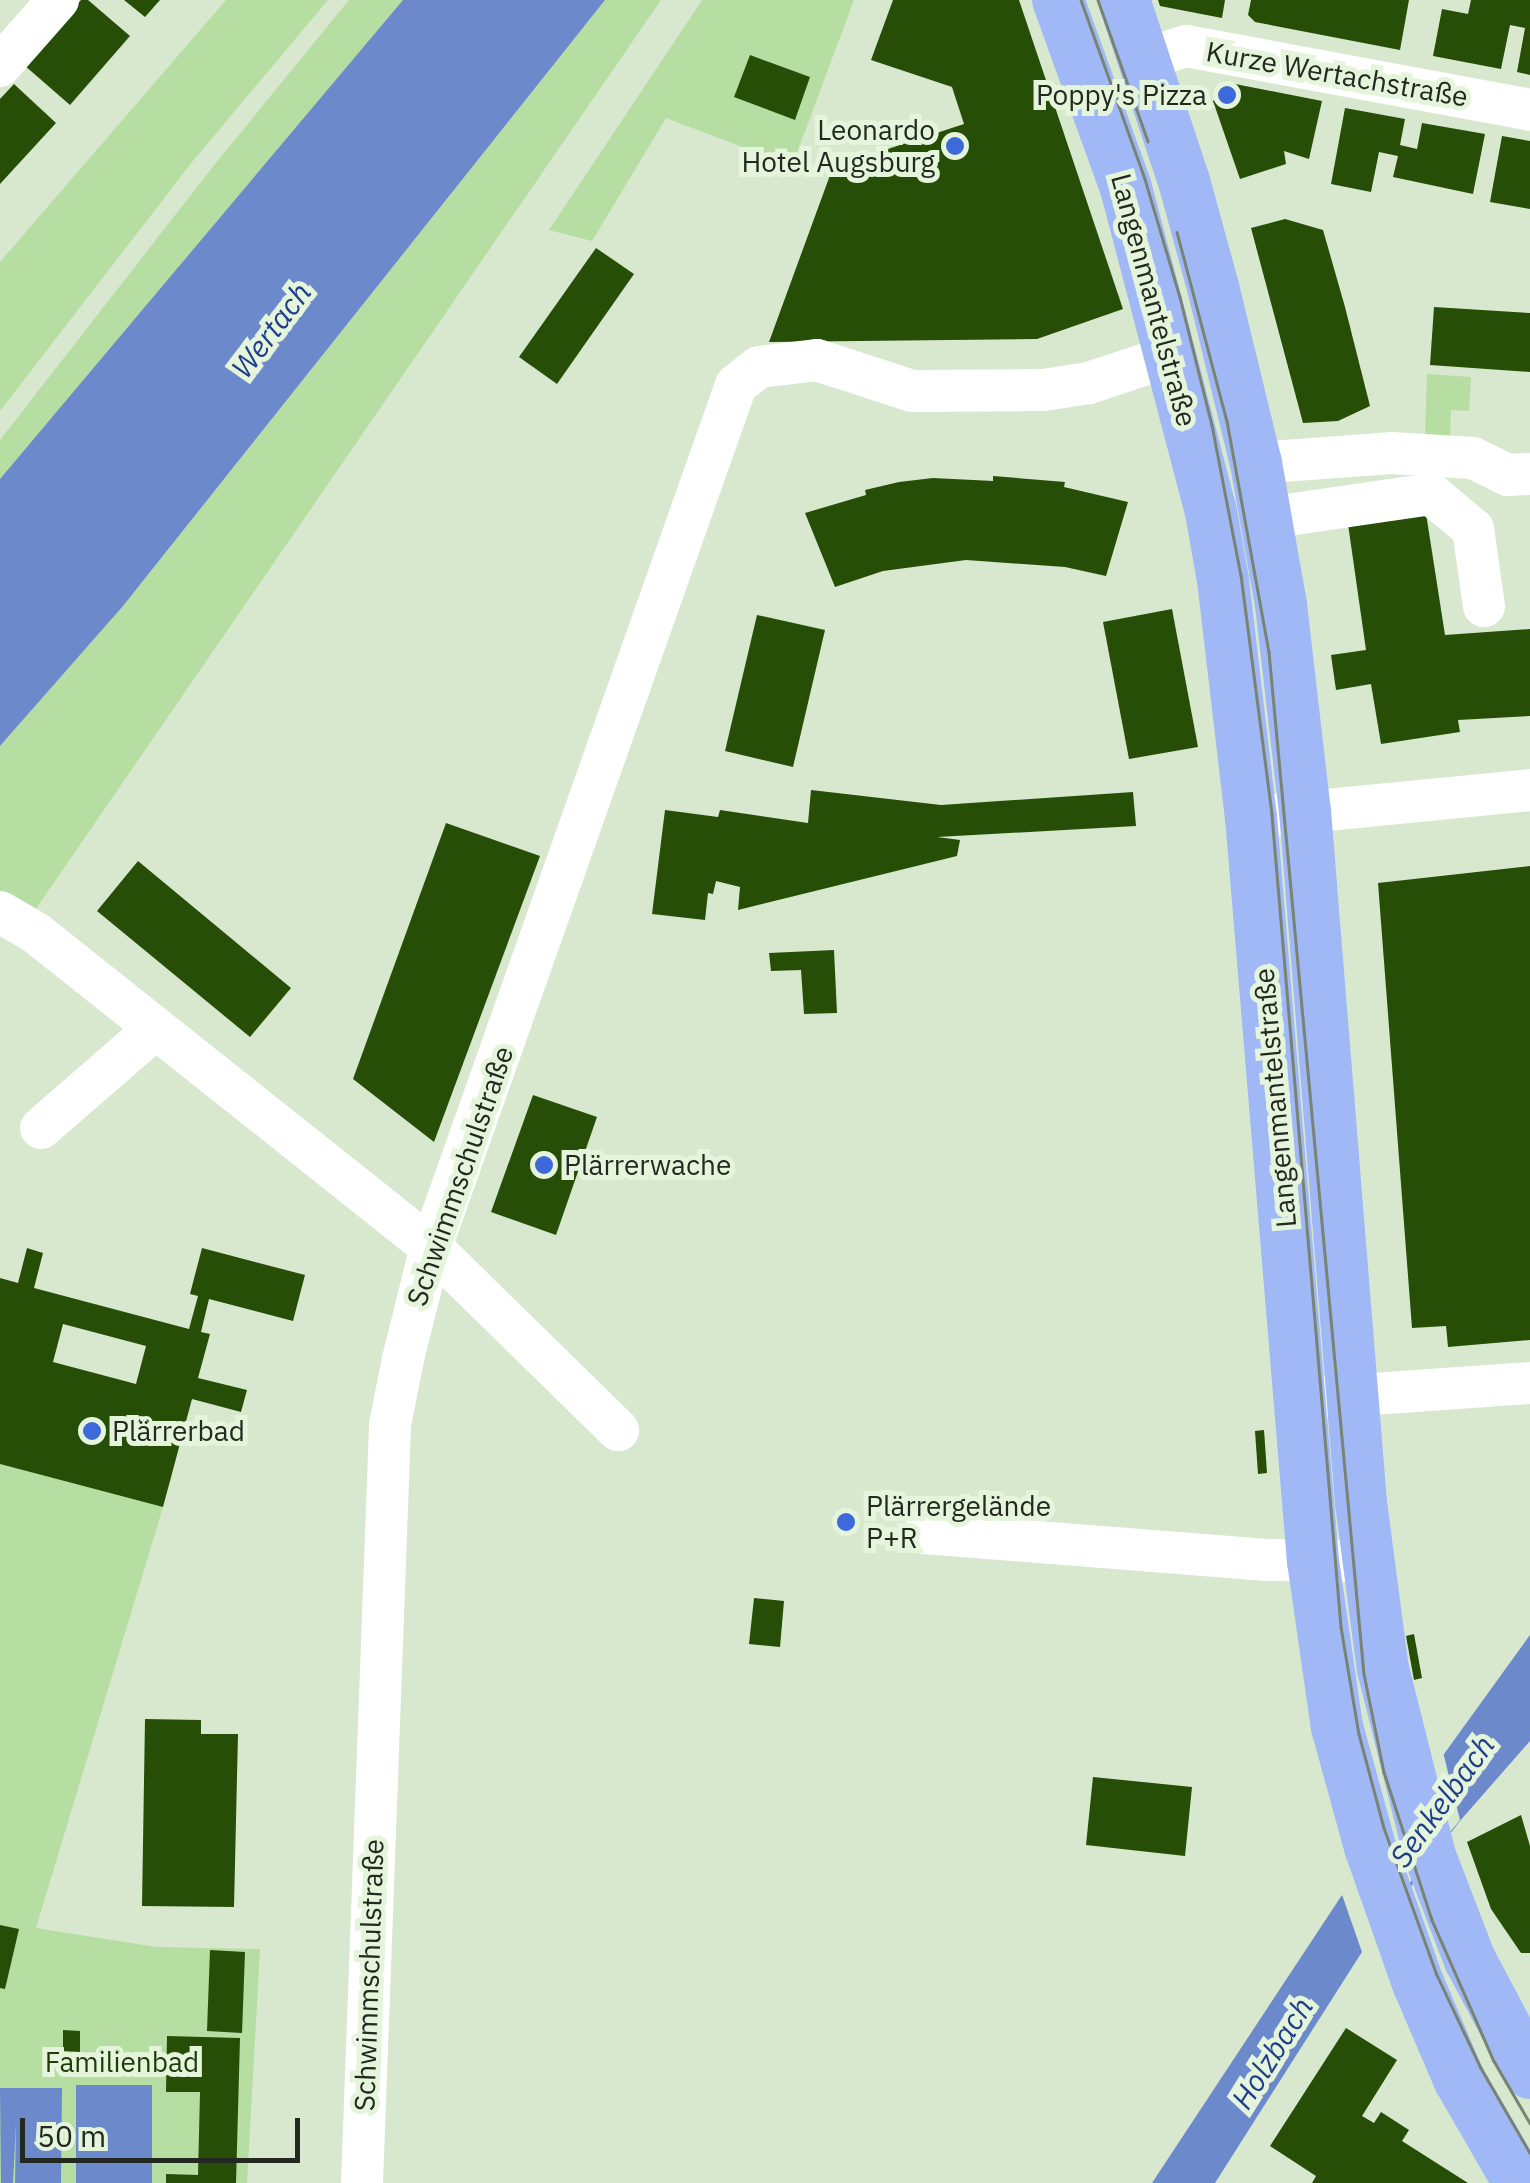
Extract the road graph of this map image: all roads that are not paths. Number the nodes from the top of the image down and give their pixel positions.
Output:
1 (58, 0) edge
2 (1058, 0) edge
3 (1124, 0) edge
4 (1145, 59) junction
5 (0, 66) edge
6 (1530, 110) edge
7 (1170, 356) junction
8 (1256, 463) junction
9 (1521, 463) edge
10 (1267, 518) junction
11 (1484, 606) dead end
12 (1530, 790) edge
13 (1305, 811) junction
14 (1251, 816) junction
15 (0, 912) edge
16 (156, 1028) junction
17 (40, 1128) dead end
18 (431, 1247) junction
19 (1530, 1384) edge
20 (1354, 1395) junction
21 (1301, 1399) junction
22 (618, 1430) dead end
23 (924, 1534) dead end
24 (1367, 1561) junction
25 (1313, 1562) junction
26 (1523, 2044) edge
27 (362, 2183) edge
28 (1520, 2183) edge

1 - 5 street
2 - 7 main road, Langenmantelstraße
3 - 4 main road, Langenmantelstraße
4 - 6 street, Kurze Wertachstraße
4 - 8 main road, Langenmantelstraße
7 - 14 main road, Langenmantelstraße
7 - 18 street, Schwimmschulstraße
8 - 9 street
8 - 10 main road, Langenmantelstraße
10 - 11 street
10 - 13 main road, Langenmantelstraße
12 - 13 street
13 - 14 street
13 - 20 main road, Langenmantelstraße
14 - 21 main road, Langenmantelstraße
15 - 16 street
16 - 17 street
16 - 18 street
18 - 22 street
18 - 27 street, Schwimmschulstraße
19 - 20 street
20 - 21 street
20 - 24 main road, Langenmantelstraße
21 - 25 main road, Langenmantelstraße
23 - 25 street
24 - 25 street
24 - 26 main road, Langenmantelstraße
25 - 28 main road, Langenmantelstraße

